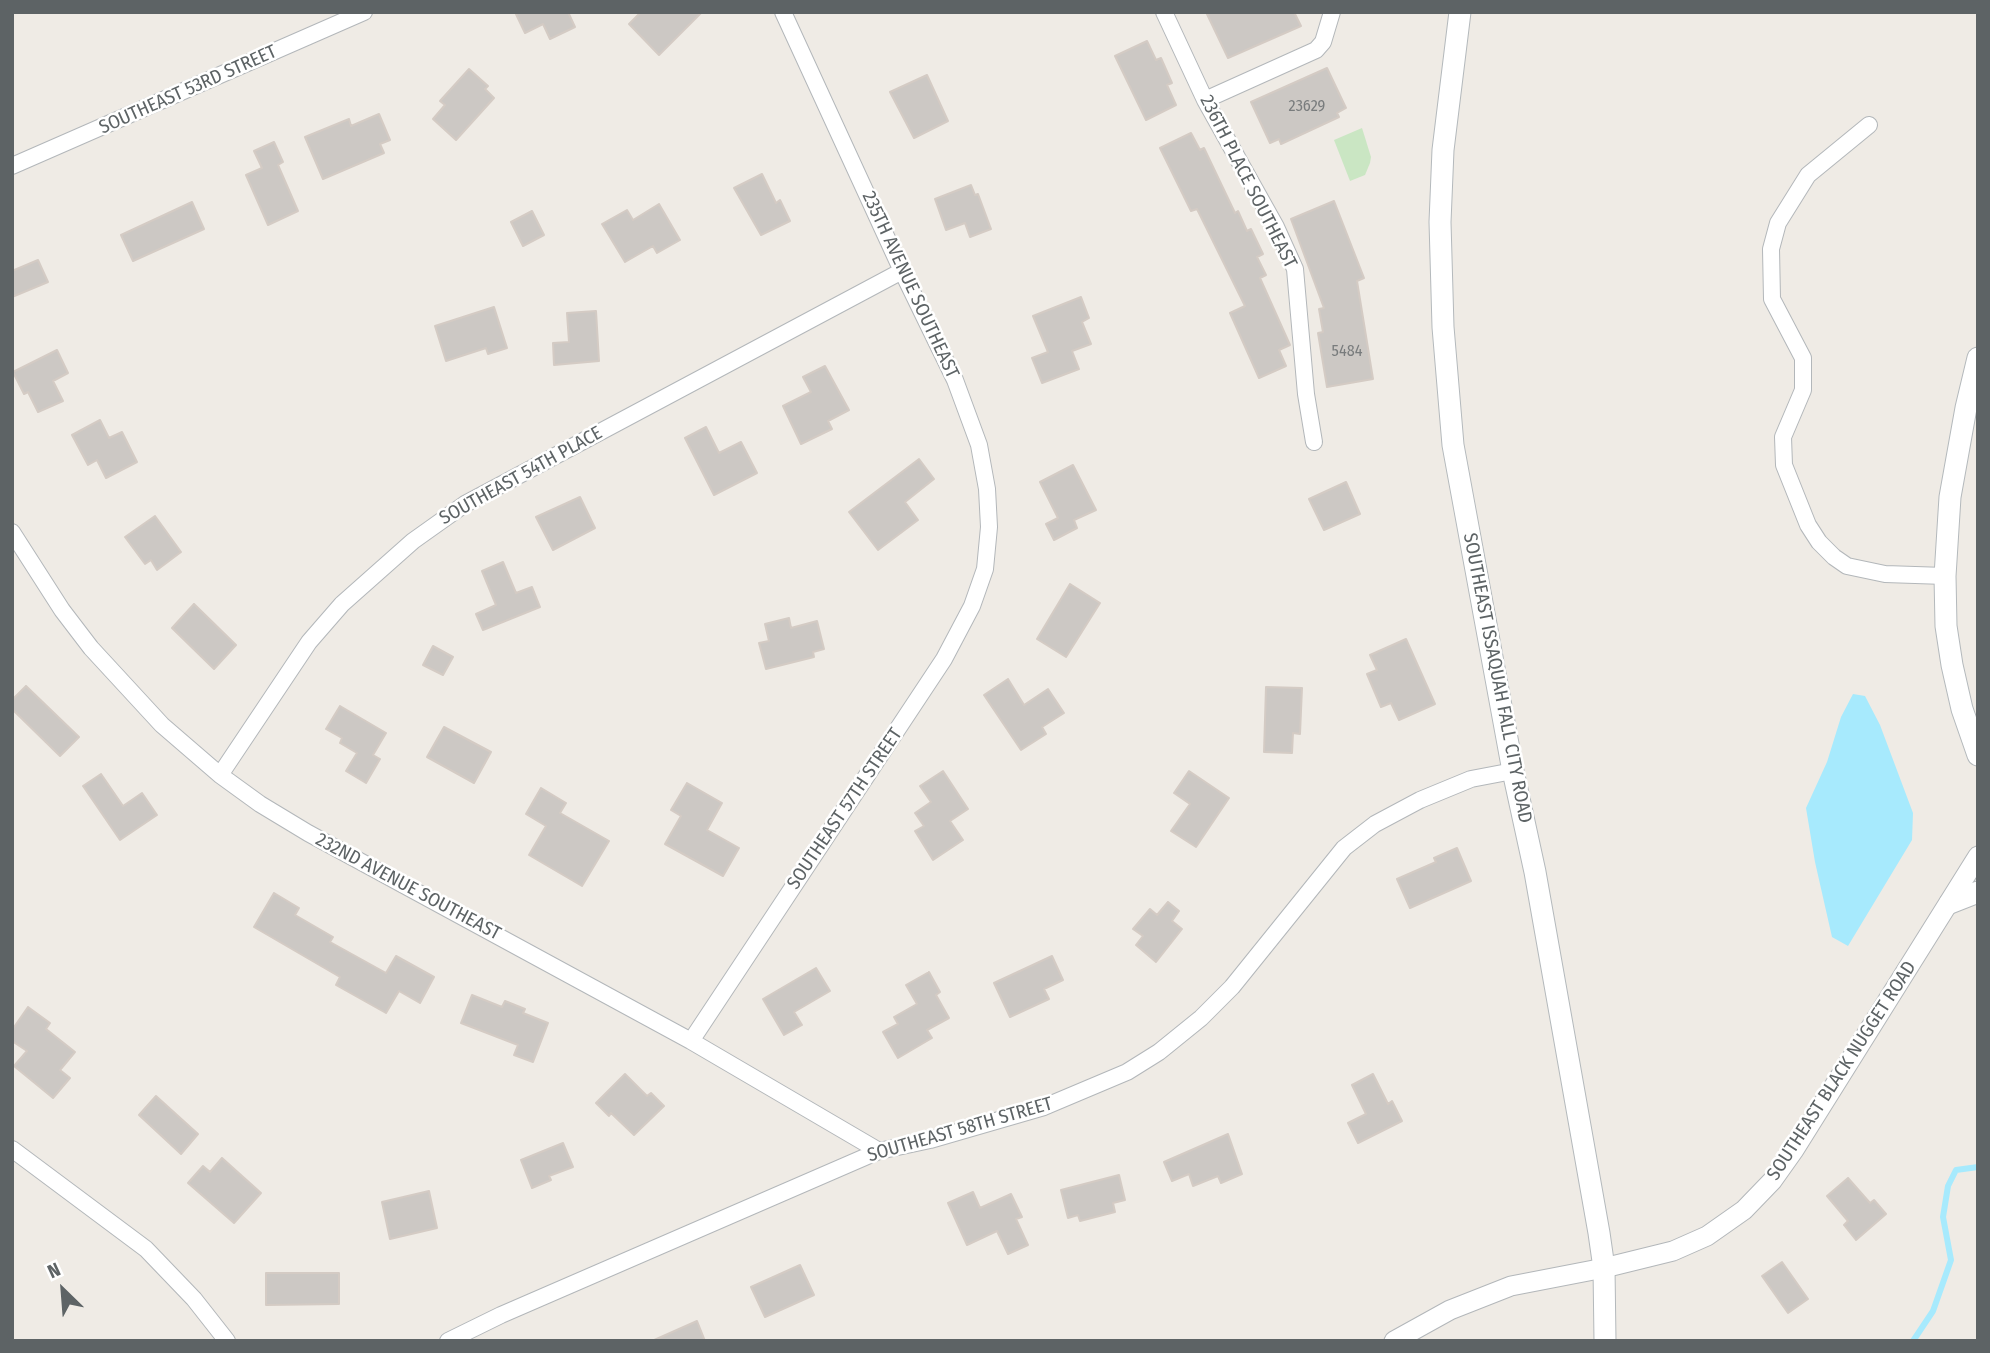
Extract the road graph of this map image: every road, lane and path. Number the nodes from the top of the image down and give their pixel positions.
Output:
1 (364, 12) edge
2 (783, 12) edge
3 (1164, 12) edge
4 (1332, 12) edge
5 (1460, 12) edge
6 (1205, 100) junction
7 (1869, 125) dead end
8 (12, 166) edge
9 (902, 271) junction
10 (1978, 358) edge
11 (1314, 442) dead end
12 (12, 532) edge
13 (985, 569) joint
14 (1945, 576) junction
15 (1970, 714) edge
16 (1978, 755) edge
17 (1513, 771) junction
18 (220, 775) junction
19 (1978, 856) edge
20 (1978, 892) edge
21 (1950, 904) junction
22 (691, 1041) junction
23 (12, 1149) edge
24 (879, 1151) junction
25 (1604, 1268) junction
26 (227, 1341) edge
27 (448, 1341) edge
28 (1394, 1341) edge
29 (1605, 1341) edge

1 - 8 street, SOUTHEAST 53RD STREET
2 - 9 street, 235TH AVENUE SOUTHEAST
3 - 6 street, 236TH PLACE SOUTHEAST
4 - 6 street
5 - 17 main road, SOUTHEAST ISSAQUAH FALL CITY ROAD
6 - 11 street, 236TH PLACE SOUTHEAST
7 - 14 street
9 - 13 street, 235TH AVENUE SOUTHEAST
9 - 18 street, SOUTHEAST 54TH PLACE
10 - 14 main road
12 - 18 street, 232ND AVENUE SOUTHEAST
13 - 22 street, SOUTHEAST 57TH STREET
14 - 15 main road
15 - 16 main road
17 - 24 street, SOUTHEAST 58TH STREET
17 - 25 main road, SOUTHEAST ISSAQUAH FALL CITY ROAD
18 - 22 street, 232ND AVENUE SOUTHEAST
19 - 21 street, SOUTHEAST BLACK NUGGET ROAD
20 - 21 main road
21 - 25 street, SOUTHEAST BLACK NUGGET ROAD
22 - 24 street, 232ND AVENUE SOUTHEAST
23 - 26 street
24 - 27 street, SOUTHEAST 58TH STREET
25 - 28 street, SOUTHEAST BLACK NUGGET ROAD
25 - 29 main road, SOUTHEAST ISSAQUAH FALL CITY ROAD

